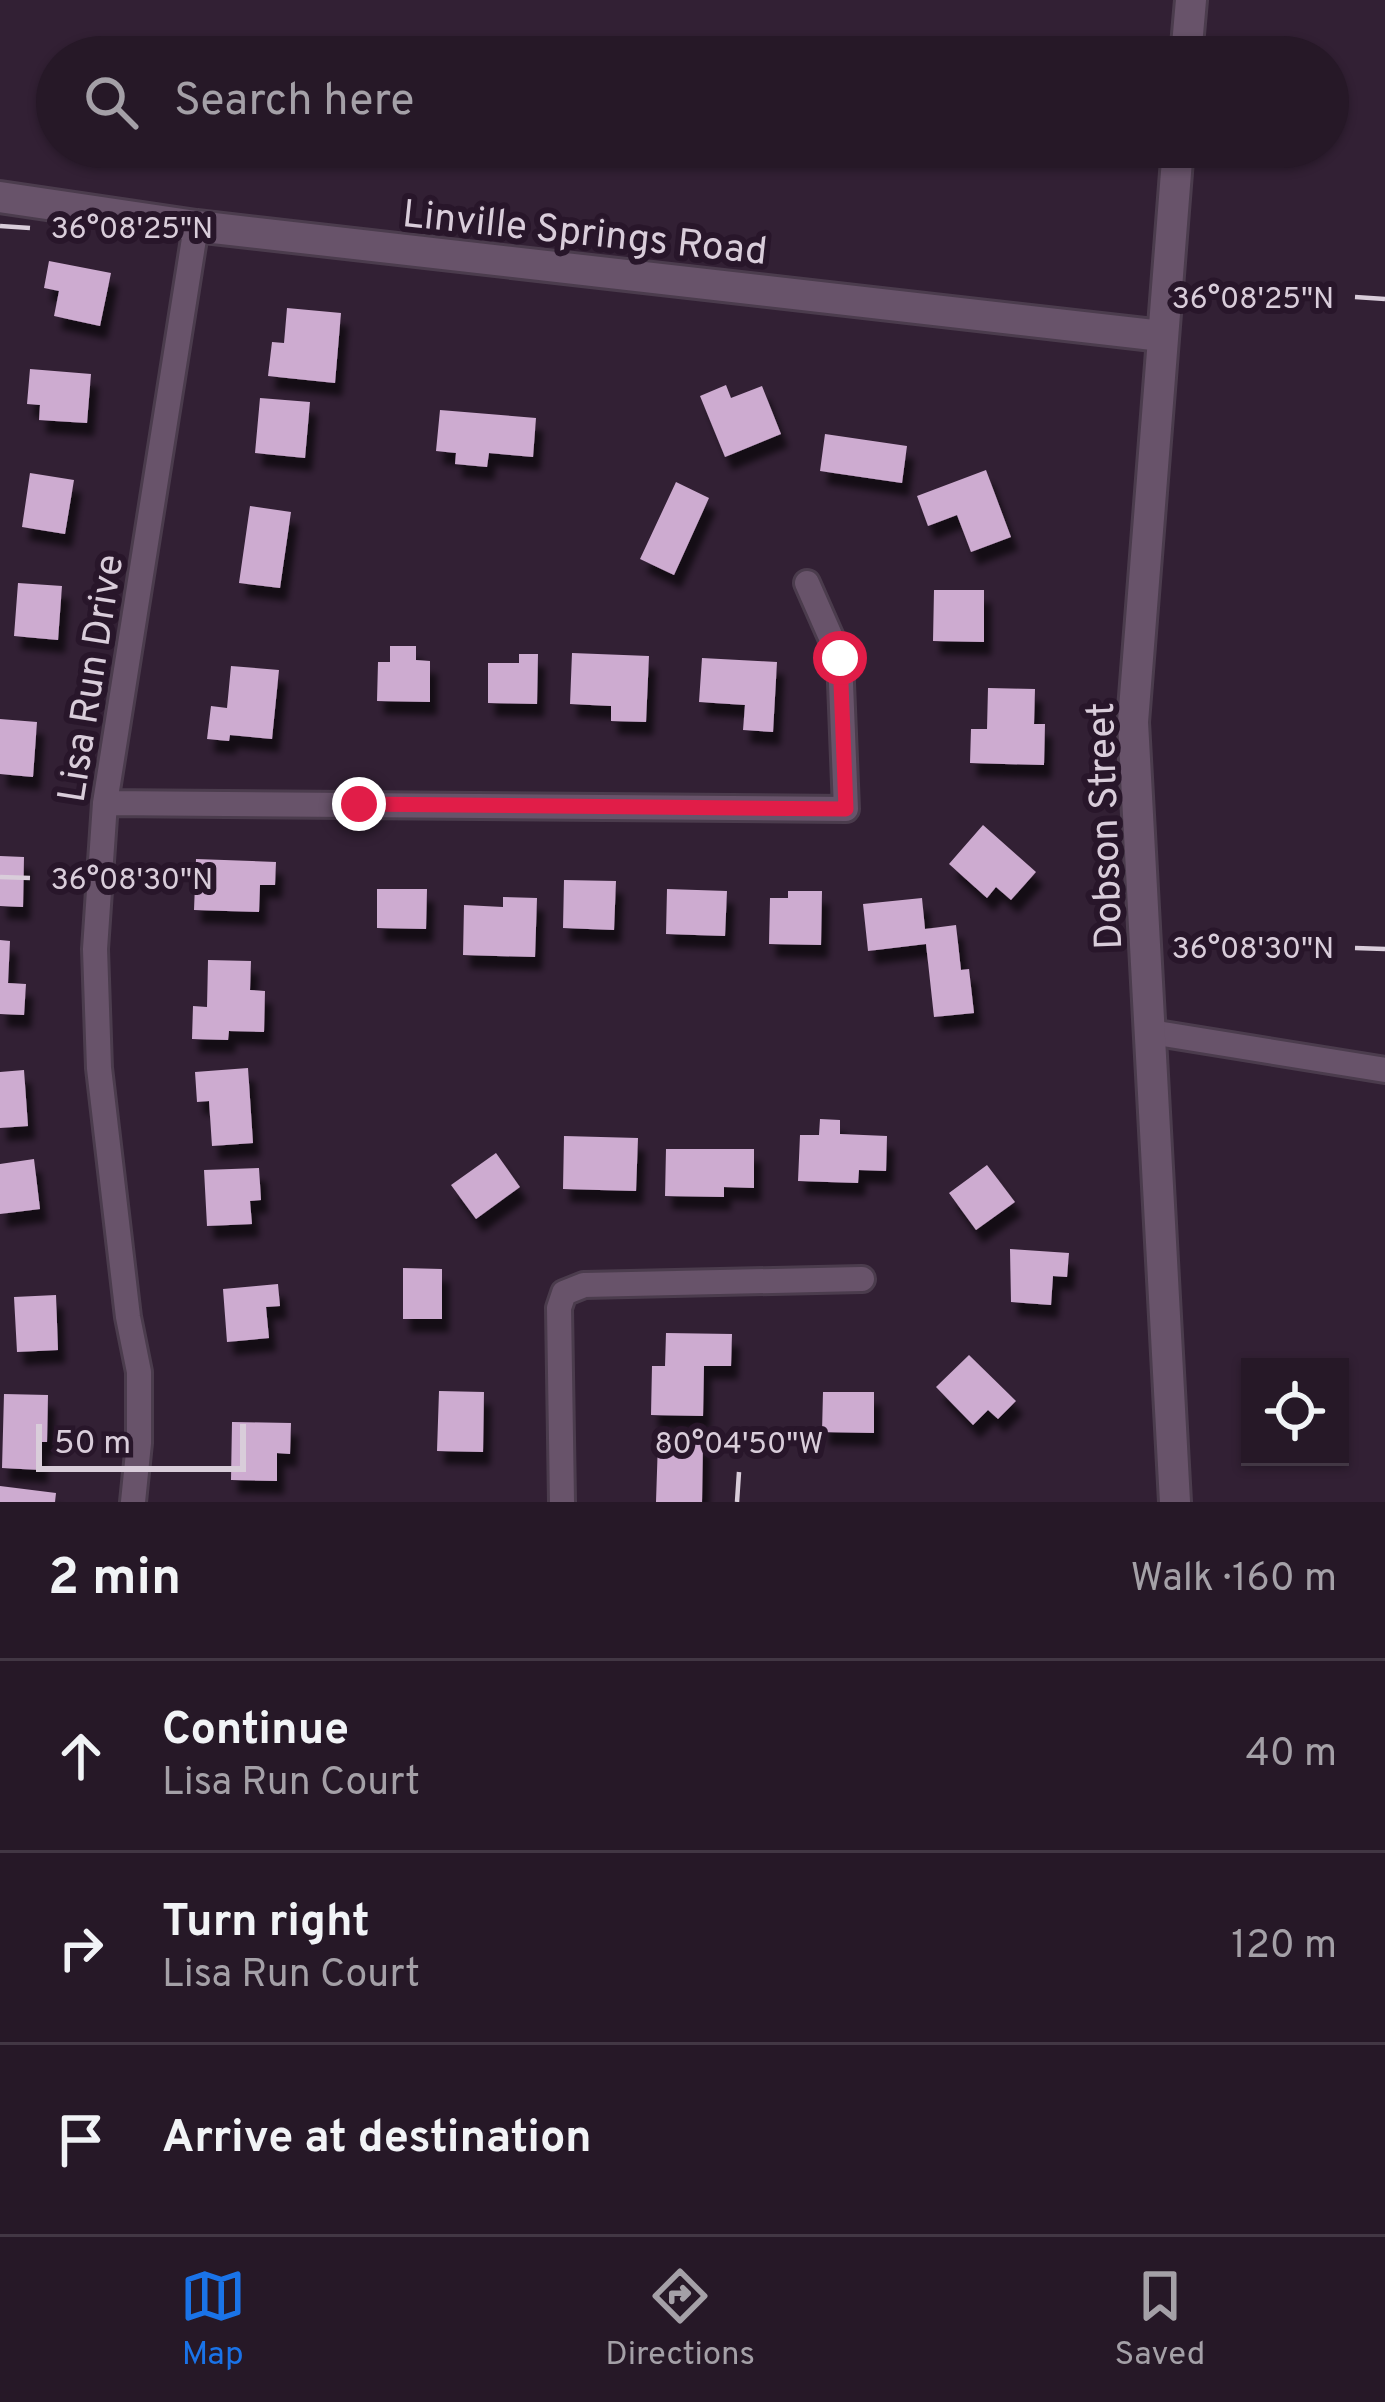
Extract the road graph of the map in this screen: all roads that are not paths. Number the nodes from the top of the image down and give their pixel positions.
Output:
1 (1191, 0) edge
2 (1188, 36) edge
3 (1176, 168) edge
4 (0, 197) edge
5 (196, 226) junction
6 (1162, 336) junction
7 (807, 584) dead end
8 (105, 803) junction
9 (1151, 1032) junction
10 (1385, 1070) edge
11 (862, 1279) dead end
12 (133, 1502) edge
13 (562, 1502) edge
14 (1175, 1502) edge

1 - 2 street
3 - 6 street, Dobson Street
4 - 5 street, Linville Springs Road
5 - 6 street, Linville Springs Road
5 - 8 street, Lisa Run Drive
6 - 9 street, Dobson Street
7 - 8 street
8 - 12 street, Lisa Run Drive
9 - 10 street
9 - 14 street, Dobson Street
11 - 13 street

